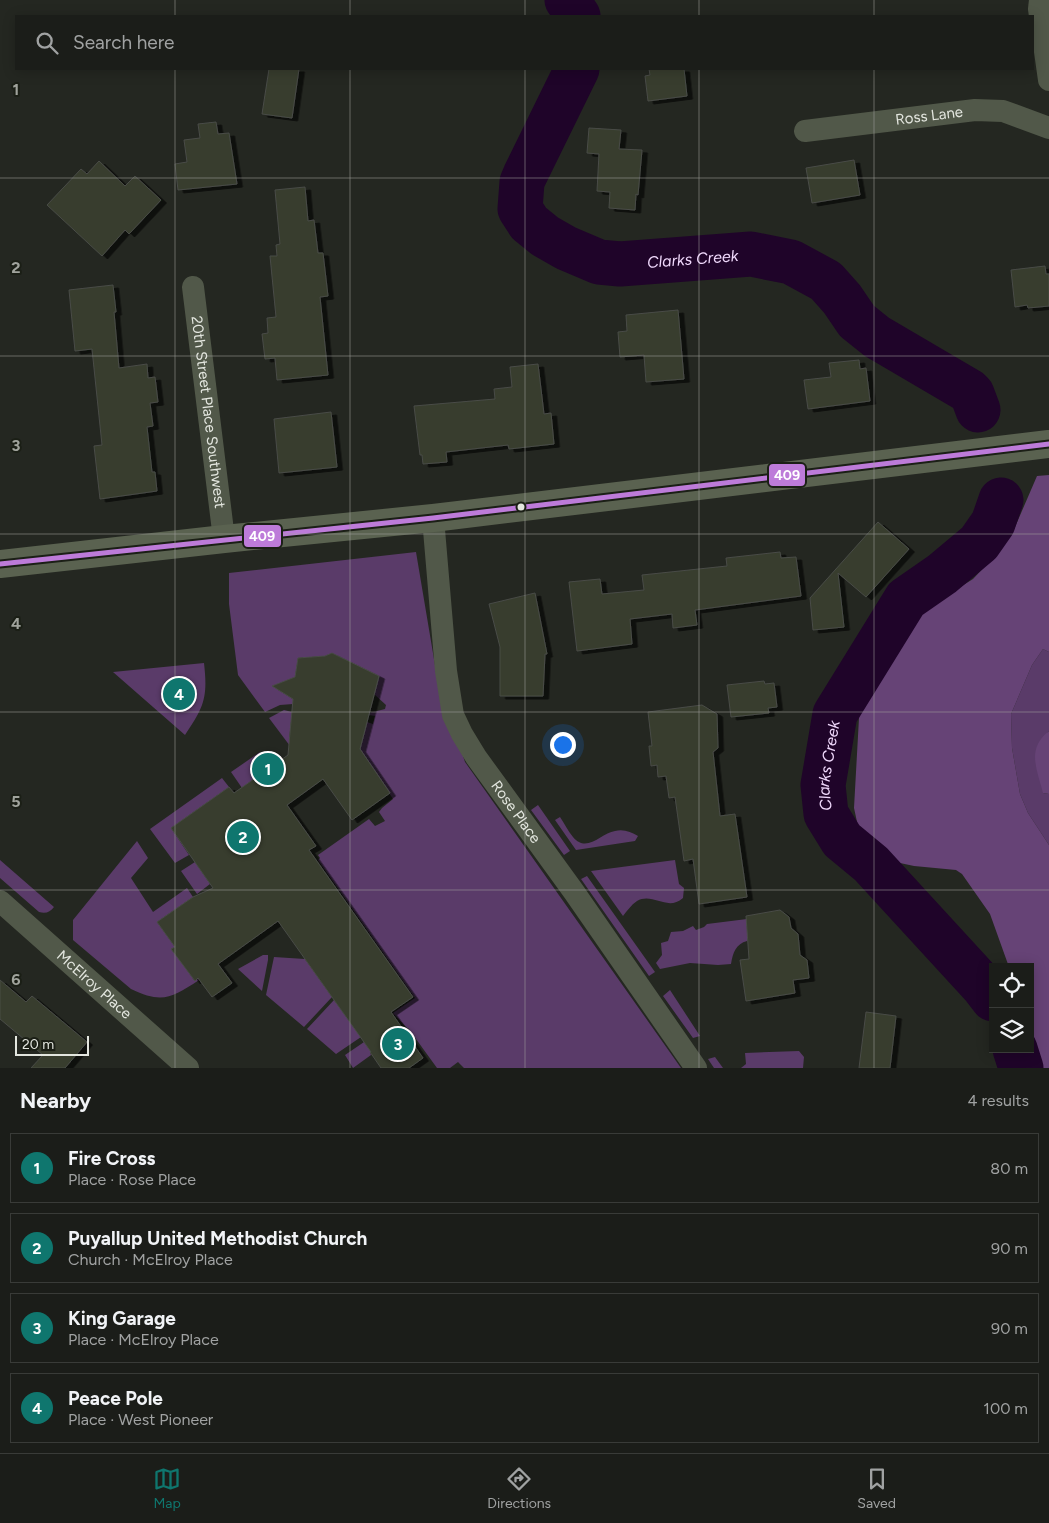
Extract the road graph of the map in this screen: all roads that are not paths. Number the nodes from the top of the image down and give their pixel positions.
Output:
1 (1040, 0) edge
2 (1049, 80) edge
3 (1049, 128) edge
4 (805, 131) dead end
5 (193, 287) dead end
6 (1046, 445) edge
7 (433, 518) junction
8 (224, 539) junction
9 (0, 564) edge
10 (0, 901) edge
11 (188, 1068) edge
12 (696, 1068) edge

1 - 2 street
3 - 4 street, Ross Lane
5 - 8 street, 20th Street Place Southwest
6 - 7 main road
7 - 8 main road
7 - 12 street, Rose Place
8 - 9 main road
10 - 11 street, McElroy Place

